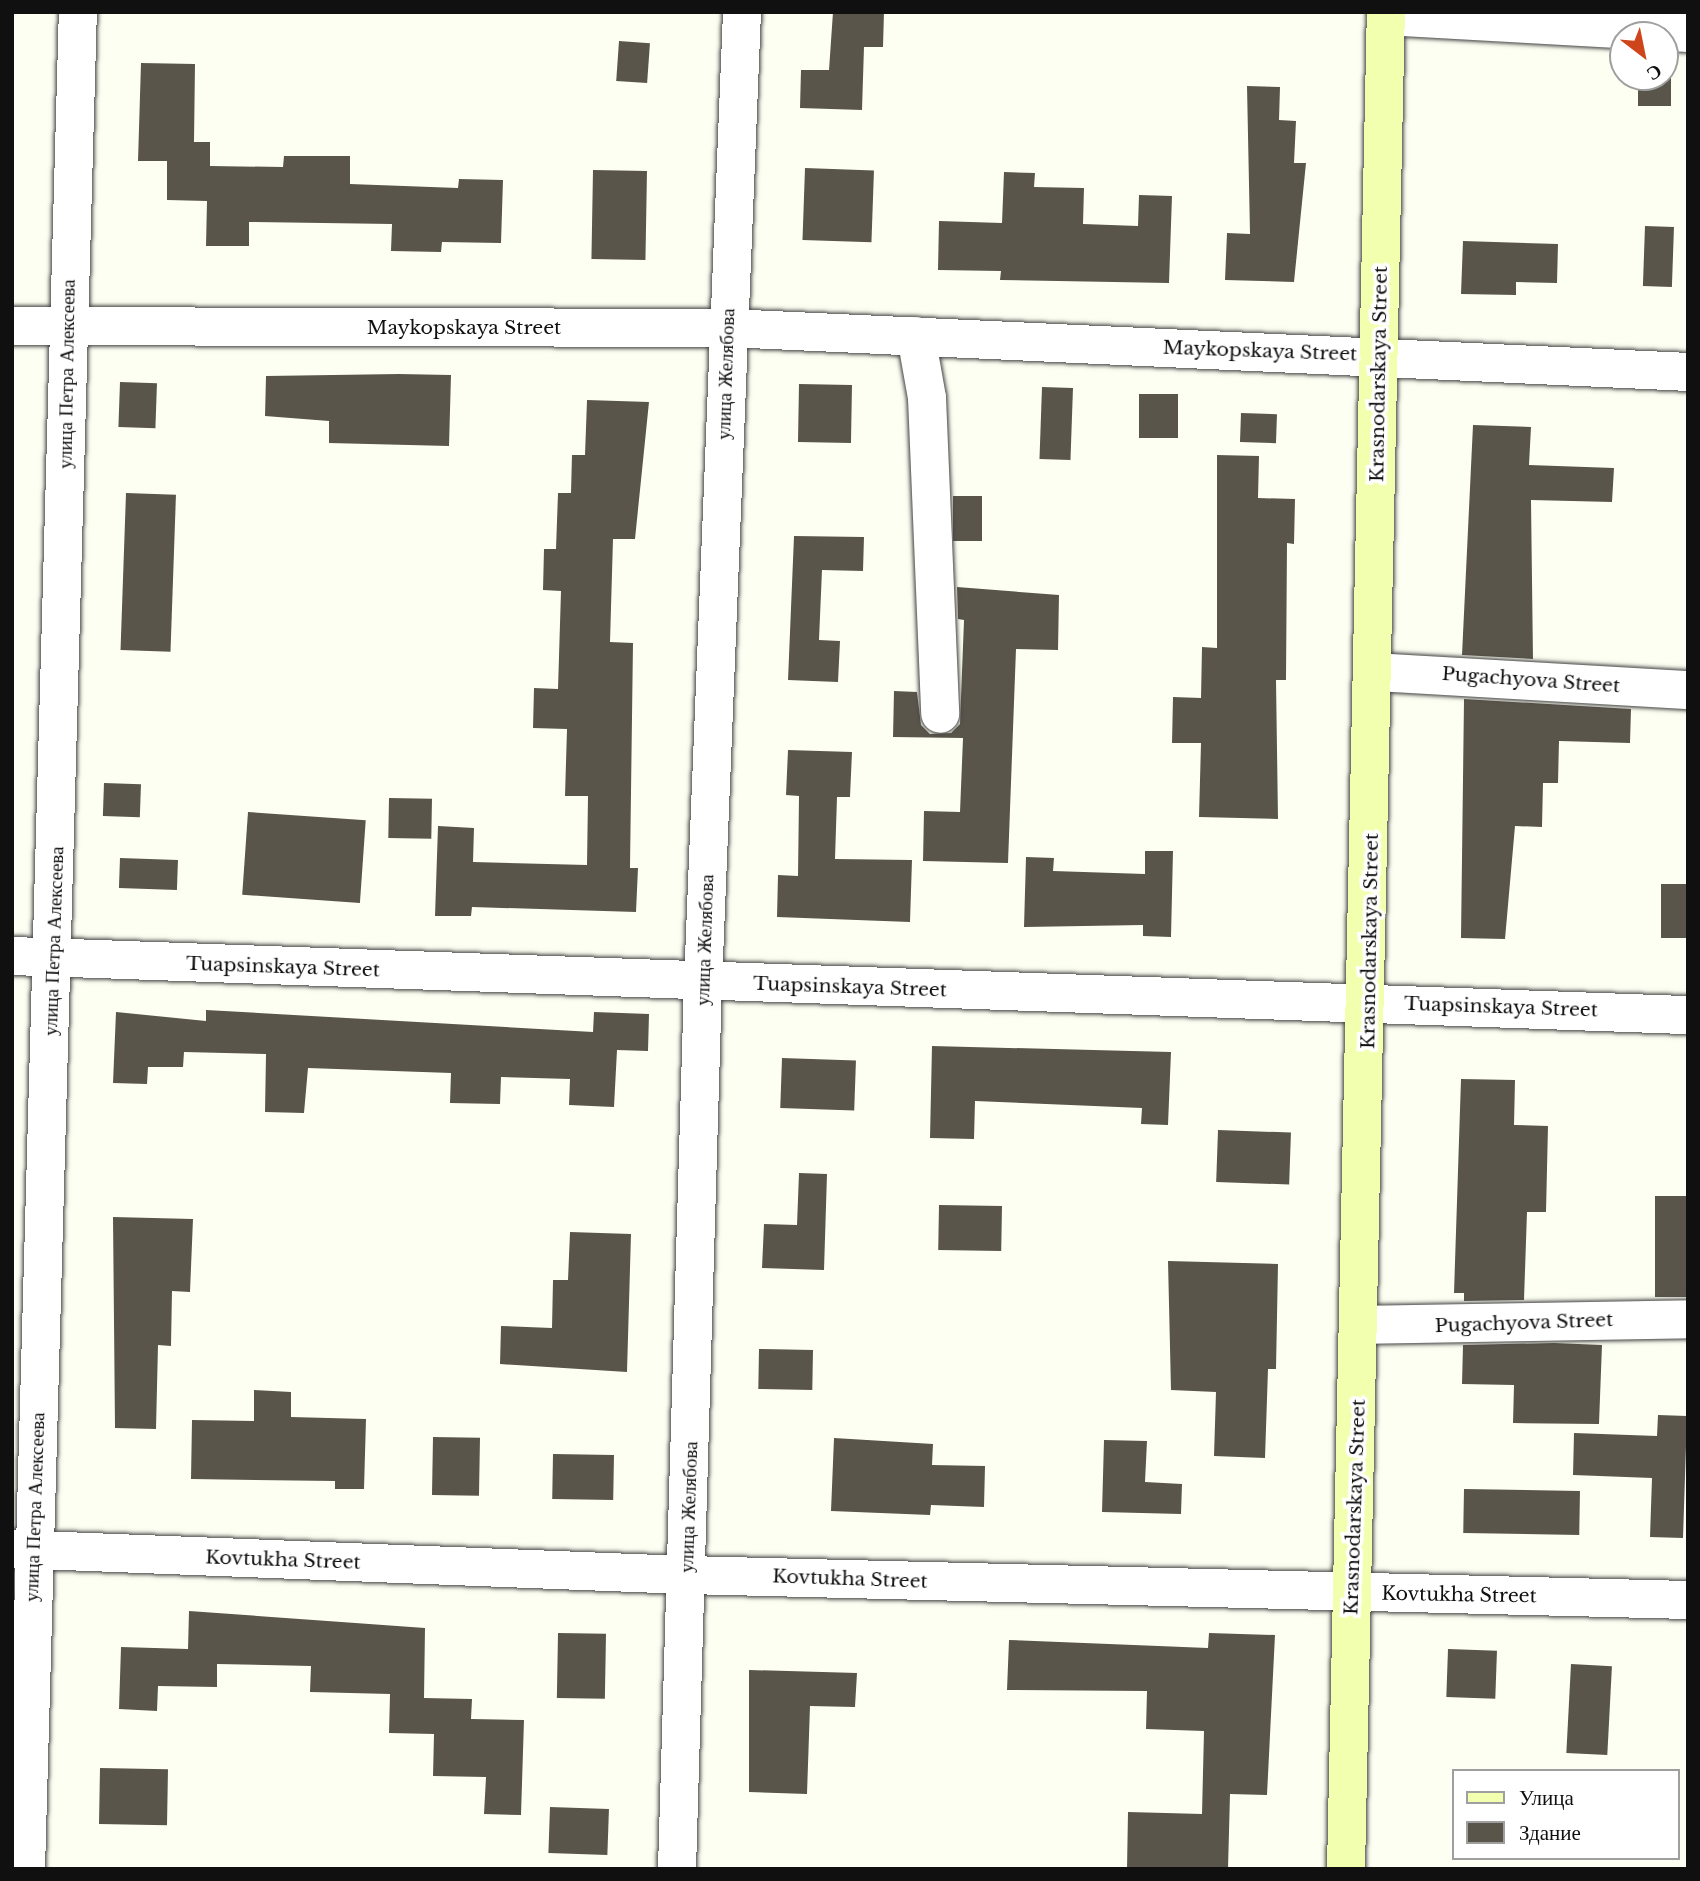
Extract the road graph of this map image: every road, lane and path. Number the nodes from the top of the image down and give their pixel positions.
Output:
1 (78, 12) edge
2 (742, 12) edge
3 (1386, 14) edge
4 (1688, 33) edge
5 (12, 326) edge
6 (68, 328) junction
7 (728, 328) junction
8 (916, 336) junction
9 (1380, 356) junction
10 (1688, 372) edge
11 (1374, 672) junction
12 (1688, 691) edge
13 (940, 714) dead end
14 (12, 956) edge
15 (54, 958) junction
16 (703, 983) junction
17 (1369, 1002) junction
18 (1688, 1015) edge
19 (1688, 1320) edge
20 (1360, 1325) junction
21 (23, 1550) edge
22 (687, 1575) junction
23 (1352, 1592) junction
24 (1688, 1600) edge
25 (26, 1869) edge
26 (677, 1869) edge
27 (1346, 1869) edge

1 - 6 street, улица Петра Алексеева
2 - 7 street, улица Желябова
3 - 4 street
3 - 9 main road, Krasnodarskaya Street
5 - 6 street, Maykopskaya Street
6 - 7 street, Maykopskaya Street
6 - 15 street, улица Петра Алексеева
7 - 8 street, Maykopskaya Street
7 - 16 street, улица Желябова
8 - 9 street, Maykopskaya Street
8 - 13 street
9 - 10 street, Maykopskaya Street
9 - 11 main road, Krasnodarskaya Street
11 - 12 street, Pugachyova Street
11 - 17 main road, Krasnodarskaya Street
14 - 15 street, Tuapsinskaya Street
15 - 16 street, Tuapsinskaya Street
15 - 21 street, улица Петра Алексеева
16 - 17 street, Tuapsinskaya Street
16 - 22 street, улица Желябова
17 - 18 street, Tuapsinskaya Street
17 - 20 main road, Krasnodarskaya Street
19 - 20 street, Pugachyova Street
20 - 23 main road, Krasnodarskaya Street
21 - 22 street, Kovtukha Street
21 - 25 street, улица Петра Алексеева
22 - 23 street, Kovtukha Street
22 - 26 street, улица Желябова
23 - 24 street, Kovtukha Street
23 - 27 main road, Krasnodarskaya Street

